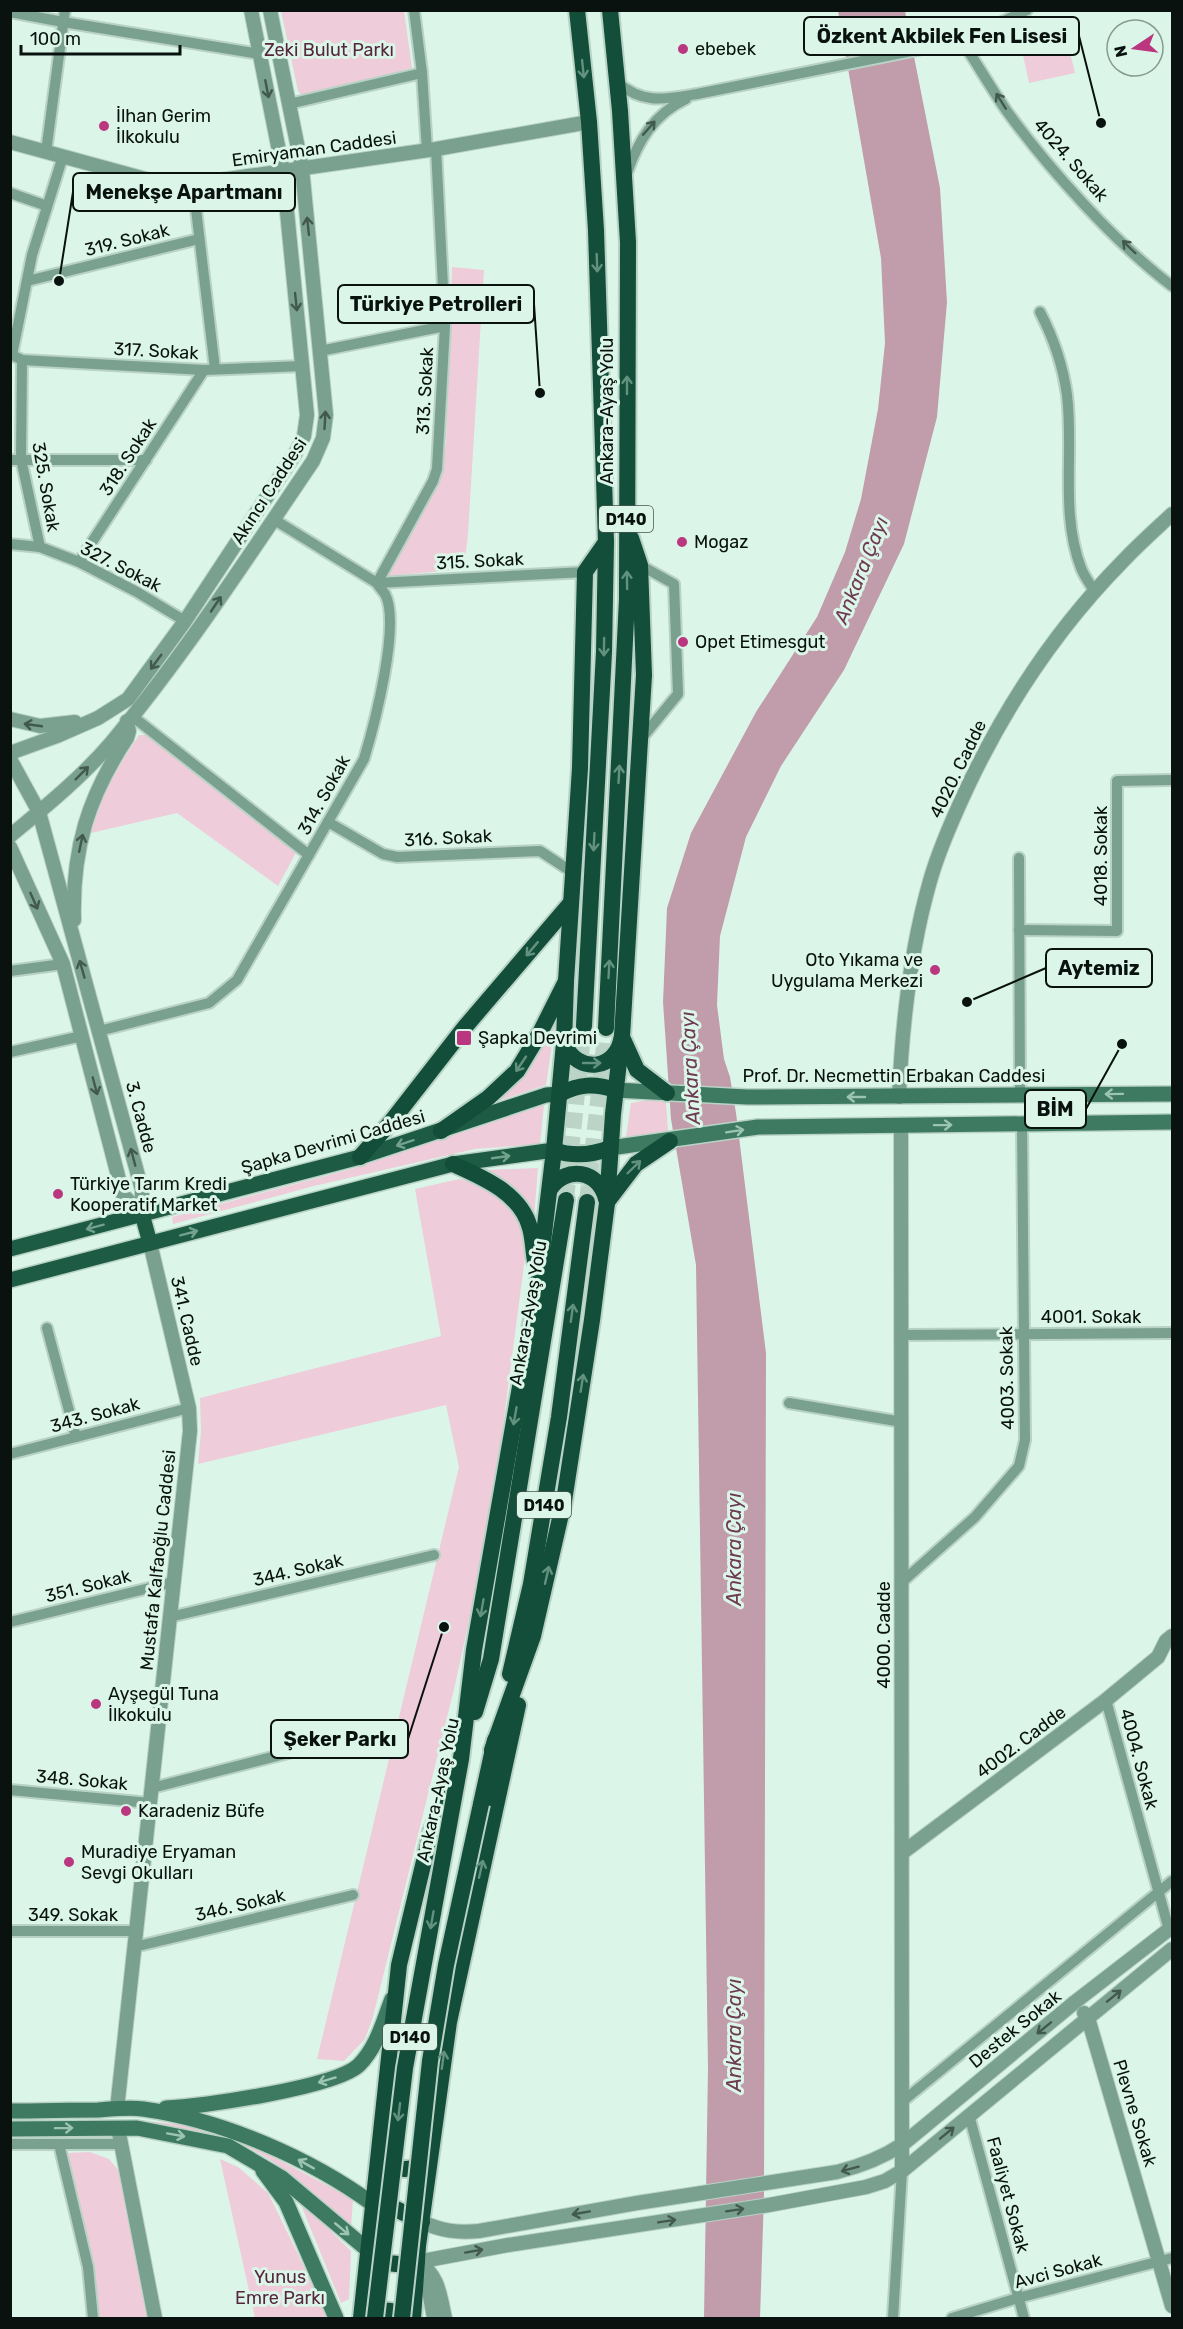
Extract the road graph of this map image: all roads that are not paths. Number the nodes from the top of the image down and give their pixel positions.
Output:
1 (65, 10) edge
2 (251, 10) edge
3 (270, 10) edge
4 (414, 10) edge
5 (577, 10) edge
6 (610, 10) edge
7 (1027, 10) edge
8 (10, 12) edge
9 (63, 22) junction
10 (962, 40) junction
11 (260, 54) junction
12 (422, 73) junction
13 (617, 82) junction
14 (697, 94) junction
15 (289, 104) junction
16 (589, 123) junction
17 (10, 142) edge
18 (431, 150) junction
19 (46, 152) junction
20 (63, 156) junction
21 (302, 168) junction
22 (283, 171) junction
23 (624, 181) junction
24 (193, 184) junction
25 (10, 193) edge
26 (47, 206) junction
27 (199, 239) junction
28 (27, 280) junction
29 (1173, 286) edge
30 (1040, 312) dead end
31 (445, 326) junction
32 (320, 351) junction
33 (11, 355) edge
34 (22, 360) junction
35 (302, 366) junction
36 (210, 369) junction
37 (16, 459) edge
38 (146, 460) junction
39 (1173, 514) edge
40 (273, 519) junction
41 (626, 523) junction
42 (606, 542) junction
43 (10, 544) edge
44 (40, 547) junction
45 (79, 562) junction
46 (640, 565) junction
47 (585, 572) junction
48 (376, 584) junction
49 (1095, 591) junction
50 (185, 621) junction
51 (199, 629) junction
52 (98, 717) junction
53 (129, 718) junction
54 (10, 719) edge
55 (641, 739) junction
56 (10, 753) edge
57 (10, 759) edge
58 (1173, 780) edge
59 (39, 812) junction
60 (328, 822) junction
61 (10, 836) edge
62 (10, 847) edge
63 (309, 855) junction
64 (1019, 858) dead end
65 (572, 872) junction
66 (570, 904) junction
67 (1019, 930) junction
68 (75, 943) junction
69 (63, 964) junction
70 (10, 971) edge
71 (566, 981) junction
72 (584, 1026) tunnel mouth
73 (606, 1028) tunnel mouth
74 (99, 1031) junction
75 (82, 1036) junction
76 (622, 1036) junction
77 (564, 1043) junction
78 (10, 1052) edge
79 (615, 1090) junction
80 (667, 1093) junction
81 (560, 1094) junction
82 (1020, 1095) junction
83 (1173, 1095) edge
84 (898, 1097) junction
85 (1173, 1122) edge
86 (1022, 1124) junction
87 (901, 1126) junction
88 (441, 1131) junction
89 (670, 1141) junction
90 (610, 1148) junction
91 (554, 1150) junction
92 (360, 1157) junction
93 (453, 1164) junction
94 (550, 1189) junction
95 (566, 1200) tunnel mouth
96 (587, 1202) tunnel mouth
97 (607, 1203) junction
98 (142, 1214) junction
99 (150, 1243) junction
100 (10, 1249) edge
101 (10, 1280) edge
102 (537, 1284) junction
103 (47, 1328) dead end
104 (1173, 1333) edge
105 (1023, 1334) junction
106 (902, 1335) junction
107 (789, 1403) dead end
108 (189, 1408) junction
109 (902, 1422) junction
110 (76, 1437) junction
111 (10, 1454) edge
112 (434, 1555) dead end
113 (174, 1582) junction
114 (902, 1582) junction
115 (170, 1617) junction
116 (10, 1622) edge
117 (533, 1636) junction
118 (1173, 1636) edge
119 (1173, 1652) edge
120 (1158, 1657) junction
121 (1106, 1700) junction
122 (393, 1726) dead end
123 (492, 1750) junction
124 (461, 1759) junction
125 (152, 1788) junction
126 (10, 1790) edge
127 (150, 1803) junction
128 (902, 1853) junction
129 (1173, 1881) edge
130 (1159, 1892) junction
131 (353, 1895) dead end
132 (1171, 1929) edge
133 (10, 1931) edge
134 (136, 1931) junction
135 (134, 1947) junction
136 (1173, 1948) edge
137 (396, 1988) junction
138 (1075, 2002) junction
139 (1088, 2018) junction
140 (903, 2101) junction
141 (117, 2109) junction
142 (144, 2109) junction
143 (10, 2111) edge
144 (969, 2115) junction
145 (118, 2128) junction
146 (10, 2129) edge
147 (10, 2144) edge
148 (59, 2144) junction
149 (121, 2144) junction
150 (903, 2144) junction
151 (378, 2153) junction
152 (430, 2154) junction
153 (252, 2160) junction
154 (902, 2170) junction
155 (374, 2205) junction
156 (422, 2222) junction
157 (369, 2252) junction
158 (1166, 2259) edge
159 (417, 2262) junction
160 (1018, 2298) junction
161 (1173, 2306) edge
162 (990, 2307) junction
163 (93, 2319) edge
164 (155, 2319) edge
165 (336, 2319) edge
166 (361, 2319) edge
167 (368, 2319) edge
168 (375, 2319) edge
169 (402, 2319) edge
170 (406, 2319) edge
171 (413, 2319) edge
172 (434, 2319) edge
173 (445, 2319) edge
174 (893, 2319) edge
175 (952, 2319) edge
176 (990, 2319) edge
177 (1024, 2319) edge

1 - 9 street
2 - 11 street, Akıncı Caddesi
3 - 15 street, Akıncı Caddesi
4 - 12 street, 313. Sokak
5 -> 16 highway, Ankara-Ayaş Yolu / D140
6 - 13 highway, Ankara-Ayaş Yolu / D140
7 - 10 street
8 - 9 street
9 - 11 street
9 - 19 street
10 - 14 street
29 -> 10 street, 4024. Sokak
11 -> 22 street, Akıncı Caddesi
12 - 15 street
12 - 18 street, 313. Sokak
13 - 14 street
13 - 23 highway, Ankara-Ayaş Yolu / D140
23 -> 14 street
15 - 21 street, Akıncı Caddesi
16 - 18 street, Emiryaman Caddesi
16 -> 42 highway, Ankara-Ayaş Yolu / D140
17 - 19 street, Emiryaman Caddesi
18 - 21 street, Emiryaman Caddesi
18 - 31 street, 313. Sokak
19 - 20 street, Emiryaman Caddesi
20 - 24 street, Emiryaman Caddesi
20 - 26 street
21 - 22 street, Emiryaman Caddesi
32 -> 21 street, Akıncı Caddesi
22 - 24 street, Emiryaman Caddesi
22 -> 35 street, Akıncı Caddesi
41 -> 23 highway, Ankara-Ayaş Yolu / D140
24 - 27 street
25 - 26 street
26 - 28 street
27 - 28 street, 319. Sokak
27 - 36 street
28 - 33 street
30 - 49 street
31 - 32 street
31 - 48 street, 313. Sokak
40 -> 32 street, Akıncı Caddesi
33 - 34 street, 317. Sokak
34 - 36 street, 317. Sokak
34 - 37 street, 325. Sokak
35 - 36 street, 317. Sokak
35 - 50 street, Akıncı Caddesi
36 - 38 street, 318. Sokak
37 - 38 street
37 - 44 street, 325. Sokak
38 - 45 street, 318. Sokak
39 - 49 street, 4020. Cadde
40 - 48 street
51 -> 40 street, Akıncı Caddesi
41 - 46 highway
73 -> 41 highway, Ankara-Ayaş Yolu / D140
42 - 47 highway
42 -> 72 highway, Ankara-Ayaş Yolu / D140
43 - 44 street, 327. Sokak
44 - 45 street, 327. Sokak
45 - 50 street, 327. Sokak
46 - 55 highway
46 - 55 street
47 - 48 street, 315. Sokak
47 - 65 highway
48 - 60 street, 314. Sokak
49 - 84 street, 4020. Cadde
50 - 51 street
50 -> 52 street, Akıncı Caddesi
51 - 53 street, Akıncı Caddesi
52 -> 54 street
52 - 56 street, Akıncı Caddesi
59 -> 53 street, Akıncı Caddesi
53 - 63 street
68 -> 53 street
55 - 76 highway
57 - 59 street, 3. Cadde
58 - 67 street, 4018. Sokak
59 - 61 street, Akıncı Caddesi
59 - 68 street, 3. Cadde
60 - 63 street, 314. Sokak
60 - 65 street, 316. Sokak
62 -> 69 street, 3. Cadde
63 - 74 street, 314. Sokak
64 - 67 street
65 - 66 highway
66 - 71 highway
66 -> 92 highway
67 - 82 street
74 -> 68 street, 3. Cadde
69 - 70 street
69 - 75 street, 3. Cadde
71 - 77 highway
71 -> 88 highway
74 - 75 street
98 -> 74 street, 3. Cadde
75 - 78 street
75 -> 98 street, 3. Cadde
77 -> 76 highway
76 - 79 highway
76 - 80 highway
77 - 81 highway
79 - 80 main road, Prof. Dr. Necmettin Erbakan Caddesi
79 - 81 highway
79 - 90 highway
84 -> 80 main road, Prof. Dr. Necmettin Erbakan Caddesi
81 - 88 main road, Şapka Devrimi Caddesi
81 - 91 highway
83 -> 82 main road, Prof. Dr. Necmettin Erbakan Caddesi
82 - 84 main road, Prof. Dr. Necmettin Erbakan Caddesi
85 - 86 main road
87 -> 86 main road
86 - 105 street, 4003. Sokak
89 -> 87 main road
87 - 106 street, 4000. Cadde
88 -> 92 main road, Şapka Devrimi Caddesi
89 - 90 main road
97 -> 89 highway
90 - 91 highway
90 - 97 highway
93 -> 91 main road
91 - 94 highway
92 - 98 main road, Şapka Devrimi Caddesi
99 -> 93 main road
93 - 102 highway
94 - 97 highway
94 - 102 highway
95 - 124 highway, Ankara-Ayaş Yolu / D140
123 -> 96 highway, D140
117 -> 97 highway
98 - 99 main road
98 -> 100 main road, Şapka Devrimi Caddesi
99 - 101 main road
99 - 108 street, 341. Cadde
102 -> 124 highway
103 - 110 street
104 - 105 street, 4001. Sokak
105 - 106 street, 4001. Sokak
105 - 114 street, 4003. Sokak
106 - 109 street, 4000. Cadde
107 - 109 street
108 - 110 street, 343. Sokak
108 - 113 street, Mustafa Kalfaoğlu Caddesi
109 - 114 street, 4000. Cadde
110 - 111 street, 343. Sokak
112 - 115 street, 344. Sokak
113 - 115 street, Mustafa Kalfaoğlu Caddesi
113 - 116 street, 351. Sokak
114 - 128 street, 4000. Cadde
115 - 125 street, Mustafa Kalfaoğlu Caddesi
117 - 123 highway
152 -> 117 highway
118 - 120 street, 4002. Cadde
119 - 120 street, 4002. Cadde
120 - 121 street, 4002. Cadde
121 - 128 street, 4002. Cadde
121 - 130 street, 4004. Sokak
122 - 125 street
123 - 169 highway, D140, bridge
124 - 137 highway
124 -> 168 highway, Ankara-Ayaş Yolu / D140, bridge
125 - 127 street, Mustafa Kalfaoğlu Caddesi
126 - 127 street, 348. Sokak
127 - 134 street, Mustafa Kalfaoğlu Caddesi
128 - 140 street, 4000. Cadde
129 - 130 street
130 - 132 street, 4004. Sokak
130 - 140 street
131 - 135 street, 346. Sokak
132 - 138 street, Destek Sokak
133 - 134 street, 349. Sokak
134 - 135 street, Mustafa Kalfaoğlu Caddesi
135 - 141 street, Mustafa Kalfaoğlu Caddesi
139 -> 136 street, Destek Sokak
137 -> 142 main road
137 - 151 highway
138 - 139 street, Plevne Sokak
138 -> 150 street, Destek Sokak
139 - 144 street, Destek Sokak
139 - 158 street, Plevne Sokak
140 - 150 street, 4000. Cadde
141 - 142 main road
141 - 143 main road
155 -> 142 main road
154 -> 144 street, Destek Sokak
144 - 160 street, Faaliyet Sokak
146 -> 145 main road
145 - 149 street
145 -> 153 main road
147 - 148 street
148 - 149 street
148 - 163 street
149 - 164 street
150 - 154 street
150 -> 156 street, Destek Sokak
151 - 152 highway
151 - 155 highway
152 - 156 highway
153 -> 157 main road
153 - 165 main road
159 -> 154 street, Destek Sokak
154 - 174 street
155 - 156 highway
155 - 157 highway
156 - 159 highway
157 - 159 highway
157 - 166 highway
158 - 160 street, Avci Sokak
158 - 161 street, Plevne Sokak
159 - 171 highway
159 - 172 street
159 - 173 street
160 - 162 street, Avci Sokak
160 - 177 street, Faaliyet Sokak
162 - 175 street, Avci Sokak
162 - 176 street
167 - 170 highway

